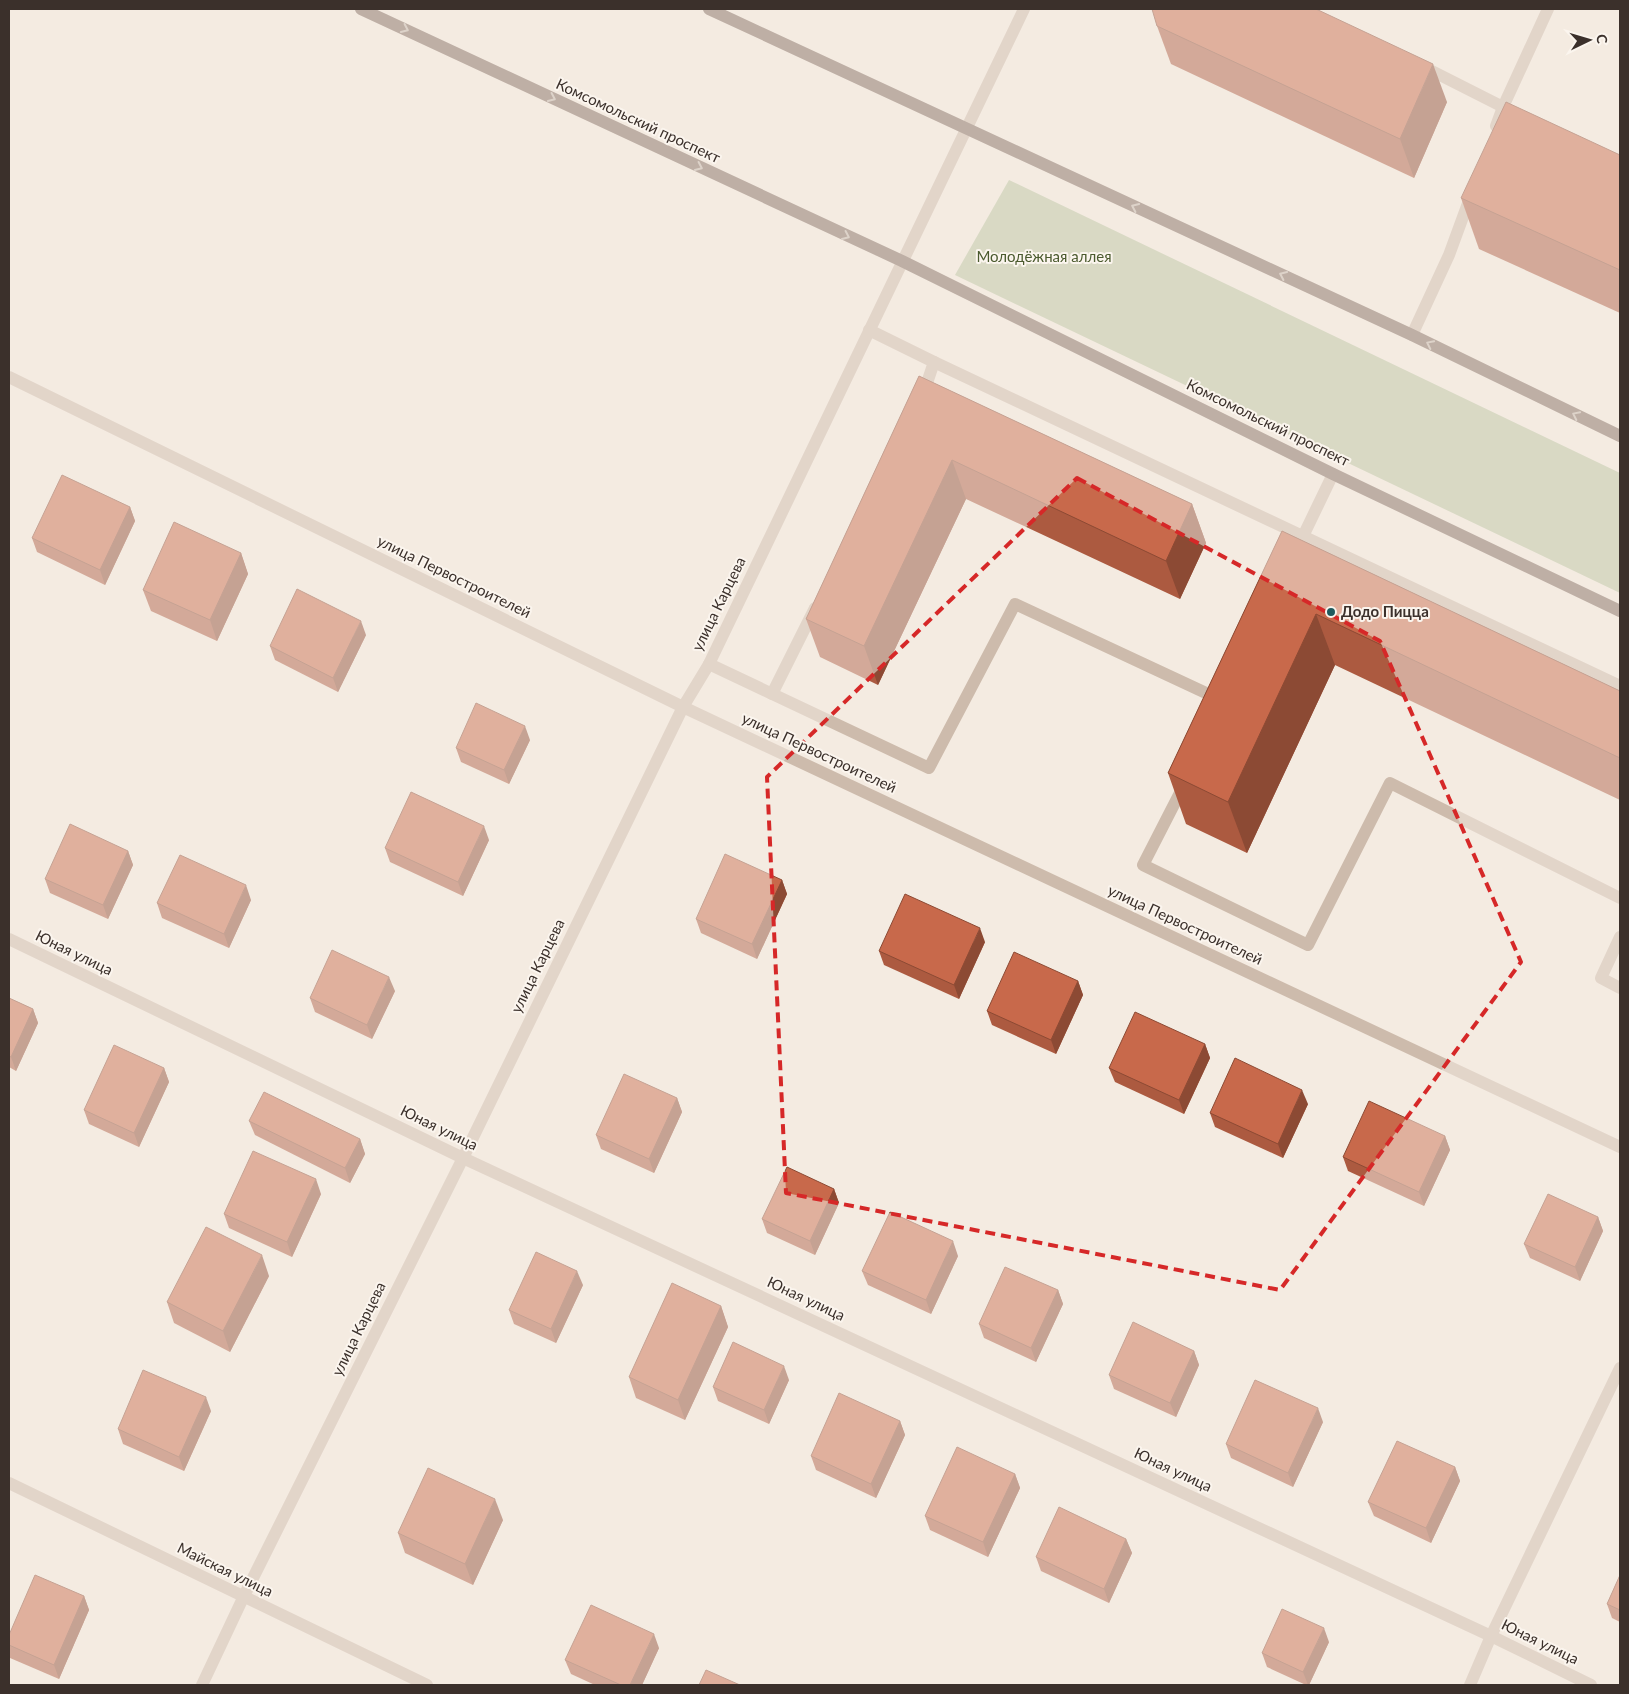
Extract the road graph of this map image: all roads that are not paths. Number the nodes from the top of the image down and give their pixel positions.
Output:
1 (360, 9) edge
2 (709, 9) edge
3 (1024, 9) edge
4 (1548, 9) edge
5 (1407, 58) edge
6 (1503, 107) junction
7 (1518, 114) edge
8 (967, 129) junction
9 (1493, 135) edge
10 (1476, 181) edge
11 (902, 262) junction
12 (869, 330) junction
13 (1412, 335) junction
14 (934, 362) junction
15 (9, 377) edge
16 (915, 406) edge
17 (1620, 436) edge
18 (1333, 474) junction
19 (1303, 536) junction
20 (1290, 562) edge
21 (820, 598) edge
22 (1620, 611) edge
23 (709, 664) junction
24 (1620, 686) edge
25 (772, 694) junction
26 (1226, 702) edge
27 (683, 707) junction
28 (1191, 771) edge
29 (1620, 898) edge
30 (1620, 936) edge
31 (9, 939) edge
32 (1620, 988) edge
33 (1620, 1147) edge
34 (463, 1158) junction
35 (1620, 1368) edge
36 (9, 1483) edge
37 (243, 1598) junction
38 (1491, 1636) junction
39 (202, 1685) edge
40 (427, 1685) edge
41 (1470, 1685) edge
42 (1591, 1685) edge

1 -> 11 main road, Комсомольский проспект
2 - 8 main road
3 - 8 street
4 - 6 street
5 - 6 street
6 - 7 street
6 - 9 street
8 - 11 street
13 -> 8 main road
10 - 13 street
11 - 12 street, улица Карцева
11 - 18 main road, Комсомольский проспект
12 - 14 street
12 - 23 street, улица Карцева
17 -> 13 main road
14 - 16 street
14 - 19 street
15 - 27 street, улица Первостроителей
18 - 19 street
18 - 22 main road, Комсомольский проспект
19 - 20 street
19 - 24 street
21 - 25 street
23 - 25 street
23 - 27 street, улица Карцева
25 - 26 street
27 - 33 street, улица Первостроителей
27 - 34 street, улица Карцева
28 - 29 street
30 - 32 street
31 - 34 street, Юная улица
34 - 37 street, улица Карцева
34 - 38 street, Юная улица
35 - 38 street
36 - 37 street, Майская улица
37 - 39 street, улица Карцева
37 - 40 street, Майская улица
38 - 41 street
38 - 42 street, Юная улица

